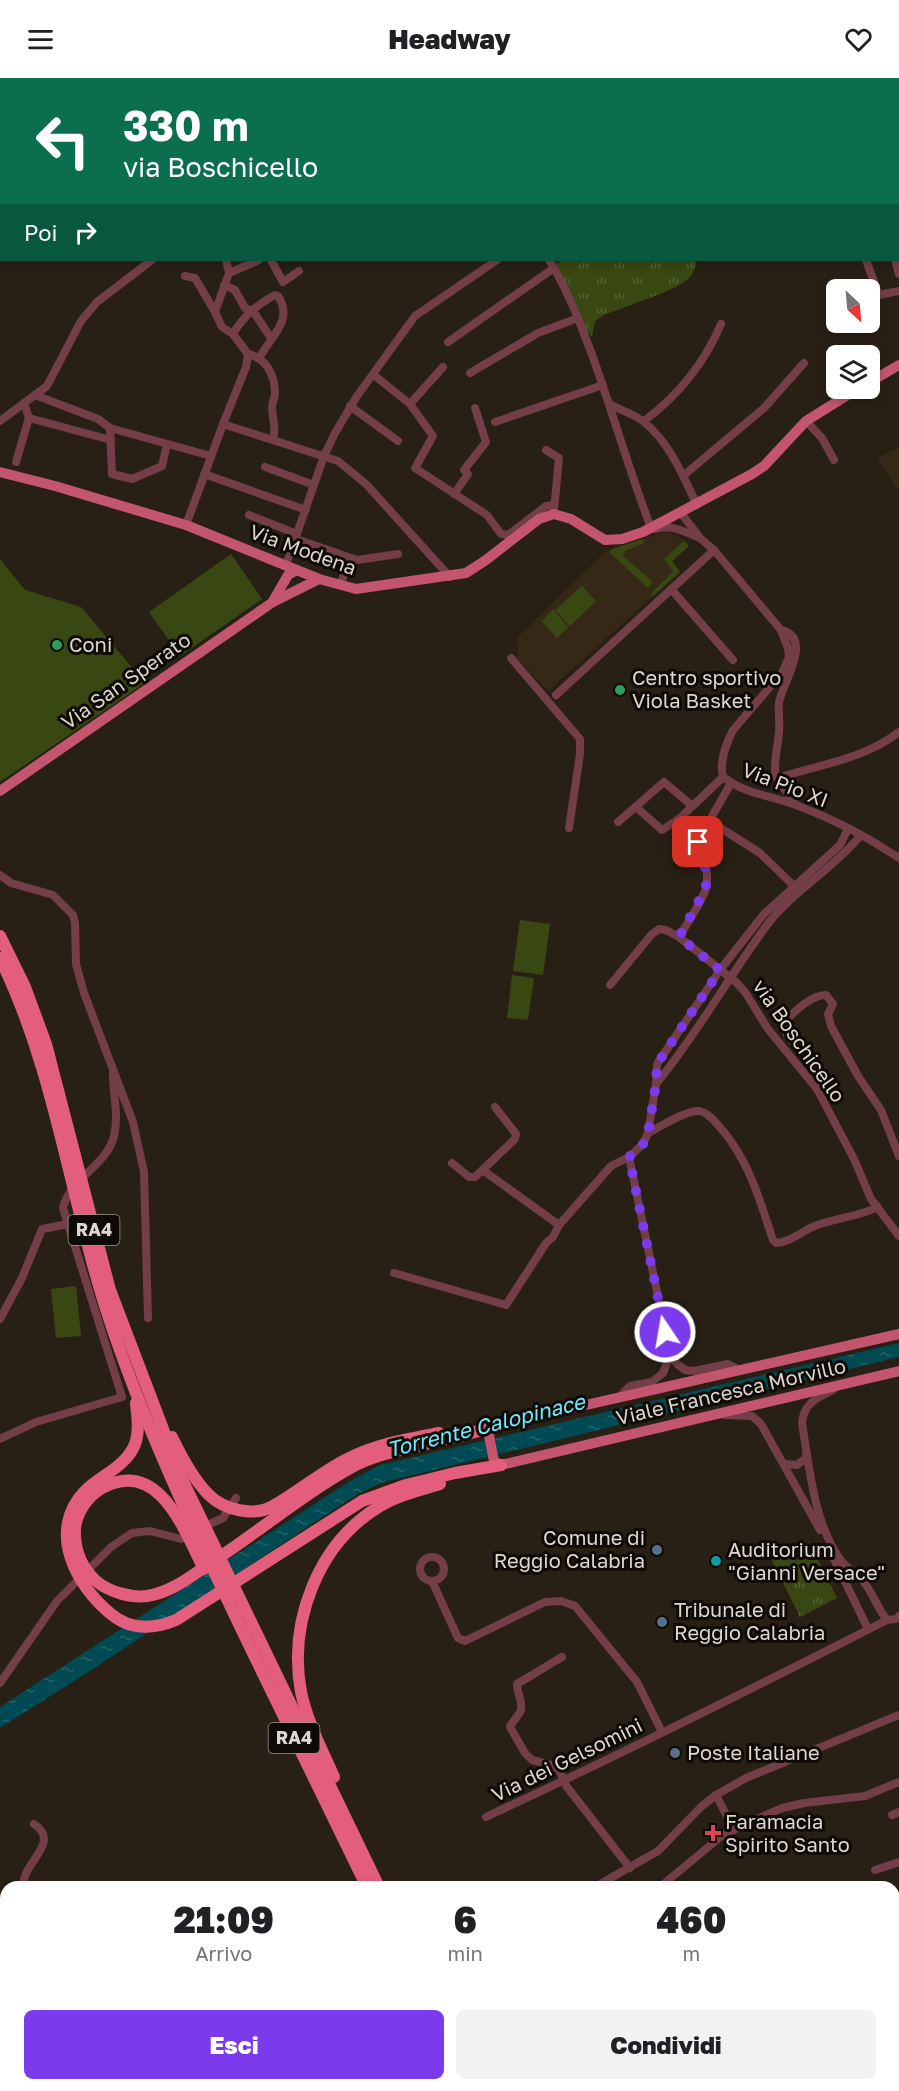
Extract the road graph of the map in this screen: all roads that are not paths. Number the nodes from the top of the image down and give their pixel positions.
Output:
1 (151, 261) edge
2 (226, 261) edge
3 (257, 261) edge
4 (272, 261) edge
5 (496, 261) edge
6 (550, 261) edge
7 (866, 261) edge
8 (554, 268) junction
9 (300, 271) dead end
10 (229, 273) junction
11 (185, 276) dead end
12 (224, 285) junction
13 (899, 291) edge
14 (253, 311) junction
15 (215, 312) junction
16 (578, 318) junction
17 (721, 324) dead end
18 (233, 334) junction
19 (271, 338) junction
20 (448, 342) dead end
21 (248, 354) junction
22 (260, 357) junction
23 (804, 363) dead end
24 (899, 365) edge
25 (443, 367) dead end
26 (470, 373) dead end
27 (374, 375) junction
28 (880, 376) edge
29 (603, 385) junction
30 (35, 395) junction
31 (841, 399) edge
32 (24, 403) junction
33 (410, 404) junction
34 (611, 405) junction
35 (350, 406) junction
36 (475, 408) dead end
37 (29, 418) junction
38 (0, 421) edge
39 (644, 421) junction
40 (806, 421) junction
41 (495, 422) dead end
42 (223, 424) junction
43 (110, 428) junction
44 (273, 439) junction
45 (111, 440) junction
46 (398, 441) dead end
47 (167, 444) junction
48 (546, 450) dead end
49 (211, 456) junction
50 (324, 456) junction
51 (834, 460) dead end
52 (16, 462) dead end
53 (265, 467) dead end
54 (0, 472) edge
55 (204, 474) junction
56 (683, 476) junction
57 (314, 485) junction
58 (454, 494) junction
59 (697, 505) junction
60 (554, 509) junction
61 (306, 510) junction
62 (681, 513) junction
63 (249, 515) dead end
64 (186, 525) junction
65 (647, 530) junction
66 (296, 536) junction
67 (700, 538) junction
68 (714, 550) junction
69 (398, 554) dead end
70 (348, 558) junction
71 (274, 561) junction
72 (292, 568) junction
73 (450, 577) junction
74 (319, 579) junction
75 (282, 584) junction
76 (341, 585) junction
77 (295, 589) junction
78 (671, 589) junction
79 (273, 602) junction
80 (780, 630) junction
81 (511, 658) dead end
82 (733, 660) dead end
83 (556, 695) dead end
84 (899, 732) edge
85 (723, 777) junction
86 (777, 778) junction
87 (731, 783) junction
88 (0, 791) edge
89 (691, 805) junction
90 (796, 805) junction
91 (636, 807) junction
92 (680, 818) junction
93 (618, 822) dead end
94 (569, 828) dead end
95 (848, 829) junction
96 (860, 836) junction
97 (899, 858) edge
98 (0, 875) edge
99 (797, 888) junction
100 (0, 936) edge
101 (679, 937) junction
102 (0, 958) edge
103 (720, 970) junction
104 (731, 978) junction
105 (610, 985) dead end
106 (113, 1068) junction
107 (656, 1084) junction
108 (817, 1089) junction
109 (495, 1107) dead end
110 (648, 1133) junction
111 (899, 1156) edge
112 (629, 1157) junction
113 (452, 1163) dead end
114 (483, 1171) junction
115 (878, 1207) junction
116 (68, 1224) junction
117 (560, 1225) junction
118 (899, 1236) edge
119 (394, 1273) dead end
120 (148, 1318) dead end
121 (0, 1319) edge
122 (899, 1334) edge
123 (670, 1354) junction
124 (740, 1370) junction
125 (899, 1371) edge
126 (855, 1381) junction
127 (139, 1386) junction
128 (616, 1399) junction
129 (709, 1415) junction
130 (502, 1424) junction
131 (0, 1439) edge
132 (807, 1453) junction
133 (497, 1462) junction
134 (784, 1464) junction
135 (101, 1484) junction
136 (236, 1498) dead end
137 (192, 1524) junction
138 (858, 1577) junction
139 (432, 1581) dead end
140 (847, 1584) junction
141 (869, 1590) junction
142 (855, 1600) junction
143 (895, 1619) edge
144 (868, 1629) junction
145 (562, 1657) dead end
146 (0, 1683) edge
147 (899, 1715) edge
148 (662, 1732) junction
149 (564, 1780) junction
150 (899, 1782) edge
151 (716, 1795) junction
152 (486, 1817) dead end
153 (34, 1824) dead end
154 (349, 1826) junction
155 (734, 1830) junction
156 (899, 1862) edge
157 (630, 1868) junction
158 (875, 1870) dead end
159 (22, 1881) edge
160 (364, 1881) edge
161 (376, 1881) edge
162 (607, 1881) edge
163 (667, 1881) edge

1 - 30 street
2 - 10 street
3 - 10 street
4 - 9 street
5 - 27 street
6 - 8 street
7 - 13 street
8 - 16 street
8 - 20 street
10 - 12 street
11 - 15 street
12 - 14 street
12 - 15 street
14 - 18 street
14 - 19 street
14 - 19 street
15 - 18 street
16 - 26 street
16 - 29 street
17 - 39 street
18 - 21 street
19 - 22 street
21 - 22 street
21 - 42 street
22 - 44 street
23 - 56 street
24 - 28 main road
25 - 33 street
27 - 33 street
27 - 35 street
29 - 34 street
29 - 41 street
30 - 32 street
30 - 43 street
31 - 40 main road
32 - 37 street
32 - 38 street
33 - 58 street
34 - 39 street
34 - 65 street
35 - 46 street
35 - 50 street
36 - 58 street
37 - 45 street
37 - 52 street
39 - 56 street
40 - 51 street
40 - 59 main road
42 - 44 street
42 - 49 street
43 - 45 street
43 - 47 street
44 - 50 street
45 - 47 street
47 - 49 street
48 - 60 street
49 - 55 street
50 - 57 street
50 - 73 street
53 - 57 street
54 - 64 main road, Via Modena
55 - 61 street
55 - 64 street
56 - 59 street
57 - 61 street
58 - 60 street
59 - 62 main road
60 - 65 main road
60 - 73 main road, Via Modena
61 - 66 street
62 - 65 main road
62 - 67 street, Via Pio XI
63 - 66 street
64 - 71 main road, Via Modena
65 - 67 street
66 - 70 street
66 - 72 street
67 - 68 street, Via Pio XI
68 - 78 street
68 - 80 street, Via Pio XI
69 - 70 street
70 - 76 street
71 - 72 main road, Via Modena
71 - 75 main road
72 - 74 main road, Via Modena
72 - 75 main road
72 - 77 main road
73 - 76 main road, Via Modena
74 - 76 main road, Via Modena
74 - 77 main road, Via San Sperato
75 - 79 main road
77 - 79 main road, Via San Sperato
78 - 82 street
78 - 83 street
79 - 88 main road, Via San Sperato
80 - 85 street, Via Pio XI
80 - 86 street
81 - 94 street
84 - 86 street
85 - 87 street, Via Pio XI
85 - 89 street
86 - 90 street
87 - 90 street, Via Pio XI
87 - 99 street
89 - 91 street
89 - 92 street
90 - 95 street, Via Pio XI
91 - 92 street
91 - 93 street
92 - 101 street
95 - 96 street, Via Pio XI
95 - 99 street
96 - 97 street, Via Pio XI
96 - 99 street
98 - 106 street
99 - 103 street
99 - 104 street
100 - 127 highway, RA4
101 - 103 street, via Boschicello
101 - 105 street
102 - 127 highway, RA4
103 - 104 street, via Boschicello
103 - 107 street
104 - 107 street
104 - 108 street, via Boschicello
106 - 116 street
106 - 120 street
107 - 110 street
108 - 111 street
108 - 115 street, via Boschicello
109 - 114 street
110 - 112 street
110 - 115 street
112 - 117 street
112 - 123 street
113 - 114 street
114 - 117 street
115 - 118 street
116 - 121 street
116 - 131 street
117 - 119 street
122 - 124 main road
123 - 124 street
123 - 128 street
124 - 128 main road
125 - 126 main road, Viale Francesca Morvillo
126 - 129 main road, Viale Francesca Morvillo
126 - 132 street
127 - 130 highway
127 - 135 highway
127 - 137 highway, RA4
128 - 130 main road
129 - 133 main road, Viale Francesca Morvillo
129 - 134 street
130 - 133 main road
130 - 135 highway
132 - 134 street
132 - 138 street
133 - 135 highway
133 - 154 highway
134 - 140 street
135 - 137 highway
136 - 146 street
137 - 154 highway, RA4
137 - 160 highway, RA4
138 - 140 street
138 - 141 street
139 - 148 street
140 - 142 street
141 - 142 street
141 - 143 street
142 - 144 street
143 - 144 street, Via dei Gelsomini
144 - 148 street, Via dei Gelsomini
145 - 149 street
147 - 151 street
148 - 149 street, Via dei Gelsomini
149 - 152 street, Via dei Gelsomini
149 - 157 street
150 - 155 street
151 - 155 street
151 - 157 street
153 - 159 street
154 - 161 highway, RA4
155 - 163 street
156 - 158 street
157 - 162 street

